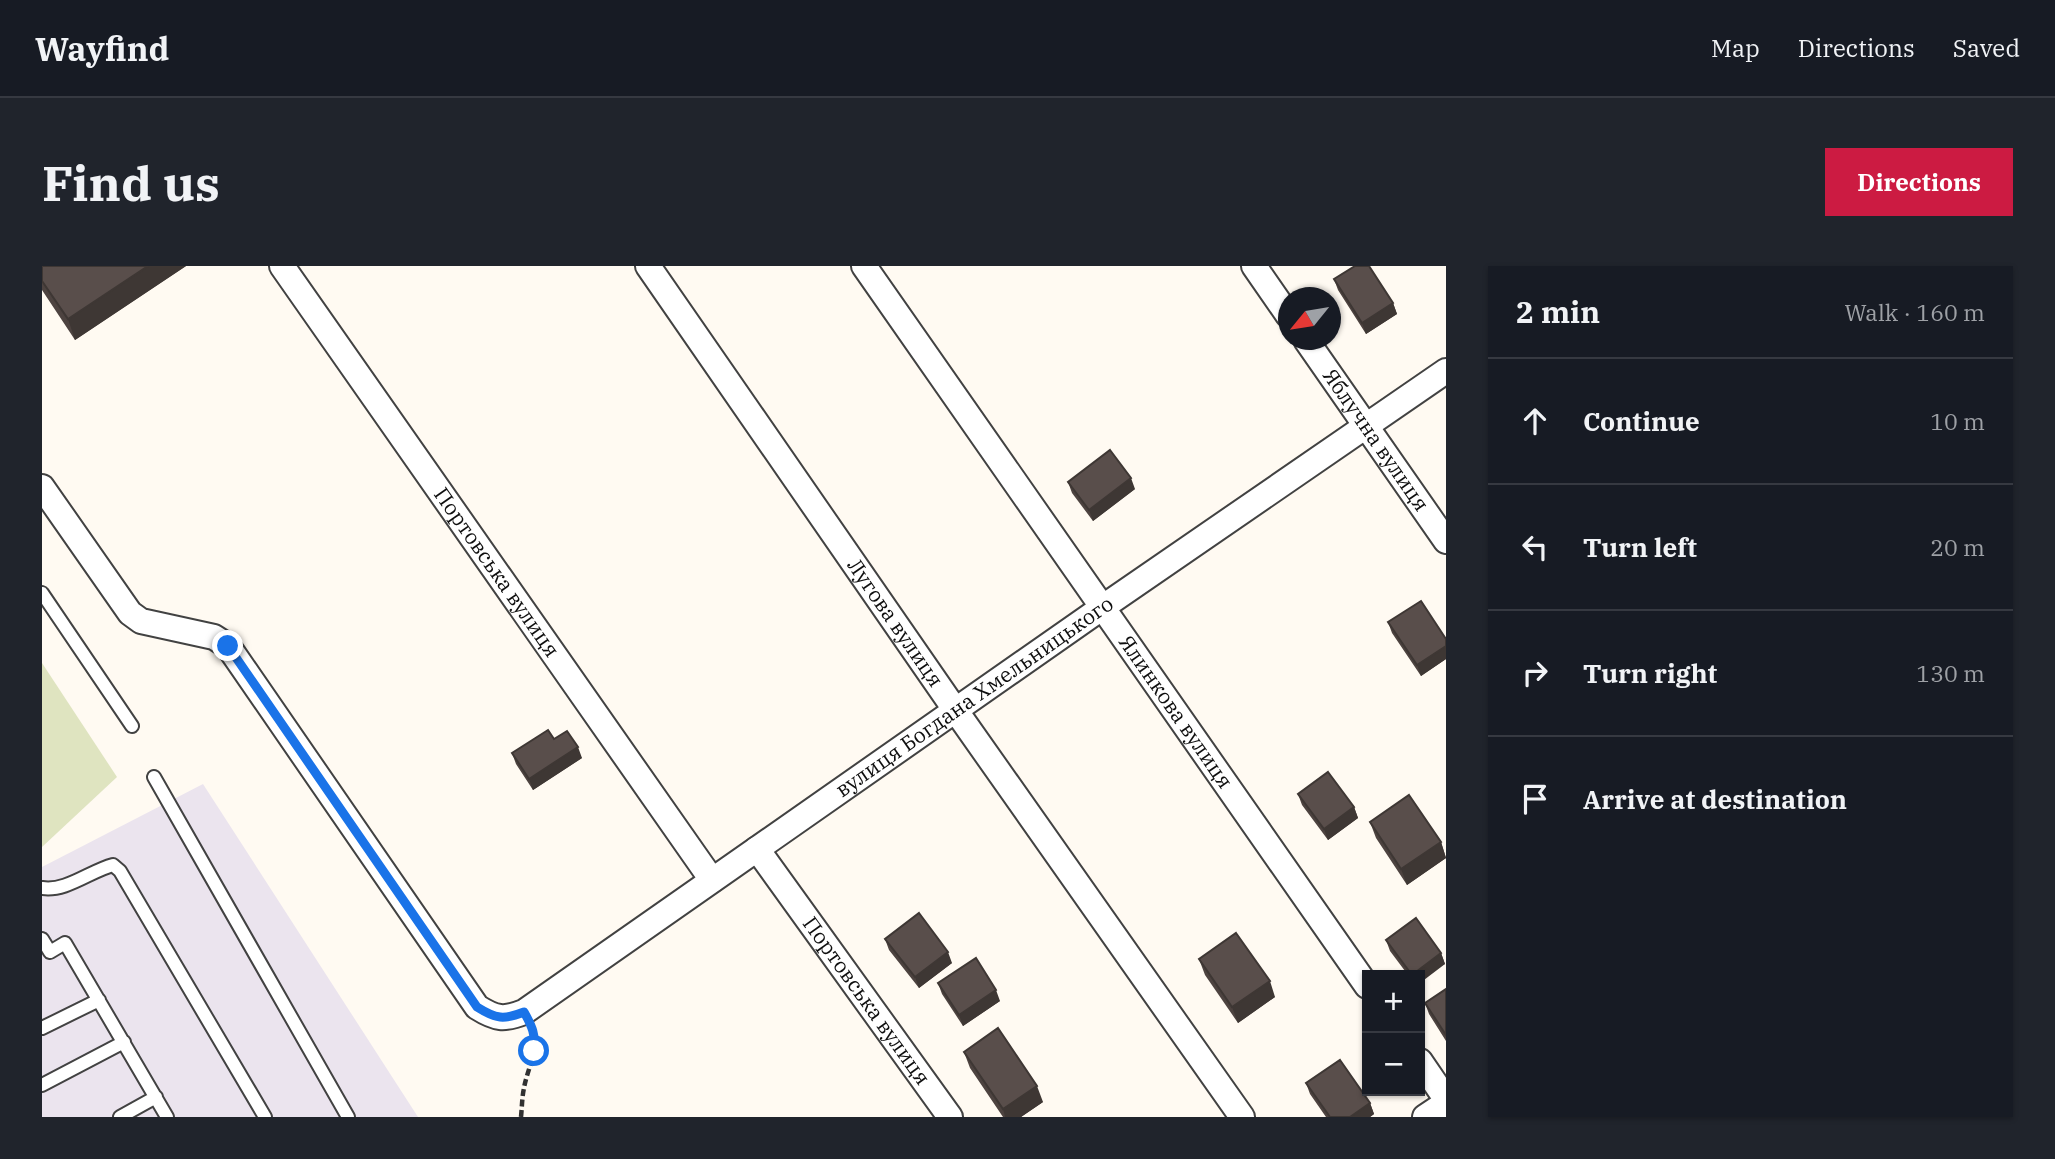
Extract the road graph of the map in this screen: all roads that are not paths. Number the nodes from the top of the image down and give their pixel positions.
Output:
1 (282, 266) edge
2 (648, 266) edge
3 (864, 266) edge
4 (1254, 266) edge
5 (1278, 300) edge
6 (1313, 350) edge
7 (1446, 371) edge
8 (1366, 425) junction
9 (42, 487) edge
10 (1446, 541) edge
11 (42, 593) edge
12 (1103, 607) junction
13 (956, 711) junction
14 (132, 726) dead end
15 (153, 777) dead end
16 (757, 849) junction
17 (712, 880) junction
18 (42, 888) edge
19 (42, 939) edge
20 (46, 954) edge
21 (1362, 978) edge
22 (99, 1000) junction
23 (42, 1028) edge
24 (124, 1042) junction
25 (1425, 1069) edge
26 (42, 1086) edge
27 (156, 1097) junction
28 (1446, 1101) edge
29 (120, 1117) edge
30 (167, 1117) edge
31 (265, 1117) edge
32 (348, 1117) edge
33 (950, 1117) edge
34 (1242, 1117) edge
35 (1425, 1117) edge

1 - 17 street, Портовська вулиця
2 - 13 street, Лугова вулиця
3 - 12 street, Ялинкова вулиця
4 - 5 street
6 - 8 street, Яблучна вулиця
7 - 8 street, вулиця Богдана Хмельницького
8 - 10 street, Яблучна вулиця
8 - 12 street, вулиця Богдана Хмельницького
9 - 17 street, вулиця Богдана Хмельницького
11 - 14 lane
12 - 13 street, вулиця Богдана Хмельницького
12 - 21 street, Ялинкова вулиця
13 - 16 street, вулиця Богдана Хмельницького
13 - 34 street, Лугова вулиця
15 - 32 lane
16 - 17 street, вулиця Богдана Хмельницького
16 - 33 street, Портовська вулиця
18 - 31 lane
19 - 20 lane
20 - 22 lane
22 - 23 lane
22 - 24 lane
24 - 26 lane
24 - 27 lane
25 - 28 street
27 - 29 lane
27 - 30 lane
28 - 35 street

